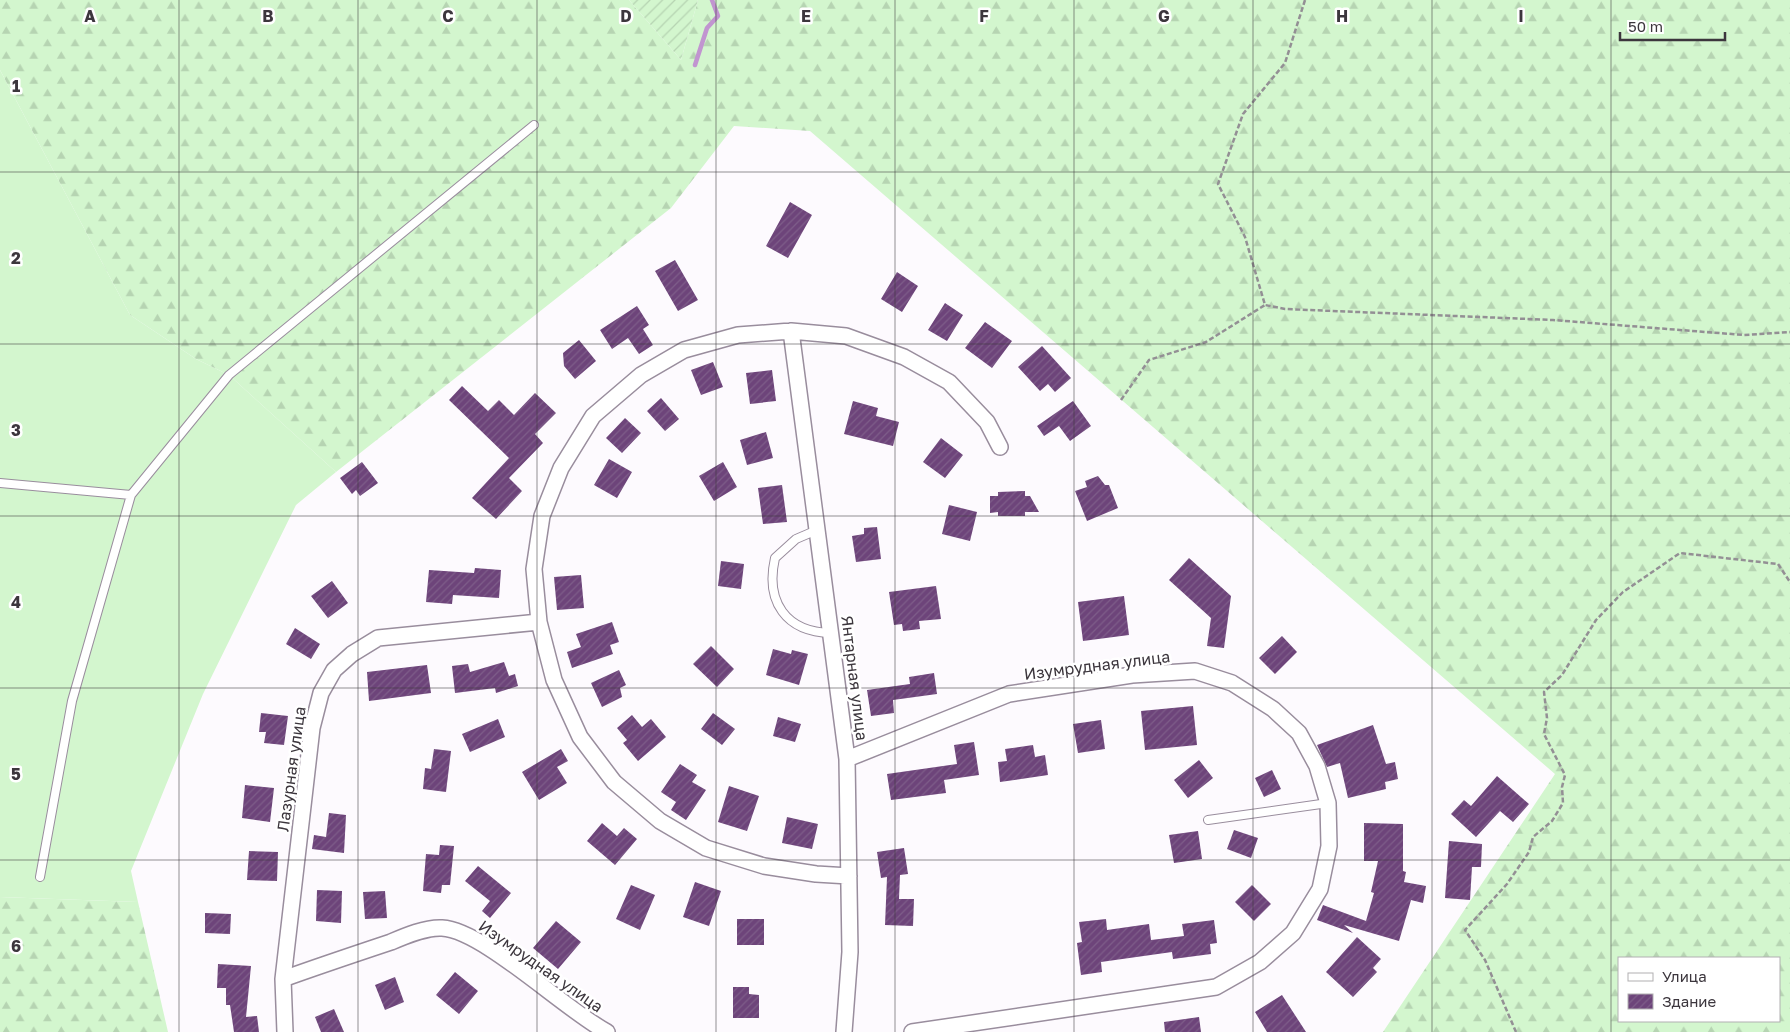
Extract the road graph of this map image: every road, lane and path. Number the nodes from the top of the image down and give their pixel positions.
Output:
1 (1306, 0) edge
2 (534, 125) dead end
3 (1265, 305) junction
4 (791, 331) junction
5 (1790, 332) edge
6 (1121, 400) dead end
7 (1000, 447) dead end
8 (0, 483) edge
9 (131, 495) junction
10 (817, 530) junction
11 (1790, 582) edge
12 (539, 622) junction
13 (831, 633) junction
14 (847, 759) junction
15 (1328, 803) junction
16 (1208, 820) dead end
17 (849, 876) junction
18 (40, 877) dead end
19 (283, 979) junction
20 (285, 1032) edge
21 (607, 1032) edge
22 (844, 1032) edge
23 (912, 1032) edge
24 (1516, 1032) edge

1 - 3 path
2 - 9 lane
3 - 5 path
3 - 6 path
4 - 7 street
4 - 10 street, Янтарная улица
4 - 12 street
8 - 9 lane
9 - 18 lane
10 - 13 street, Янтарная улица
10 - 13 lane
11 - 24 path
12 - 17 street
12 - 19 street, Лазурная улица
13 - 14 street, Янтарная улица
14 - 15 street, Изумрудная улица
14 - 17 street, Янтарная улица
15 - 16 lane
15 - 23 street, Изумрудная улица
17 - 22 street, Янтарная улица
19 - 20 street, Лазурная улица
19 - 21 street, Изумрудная улица

